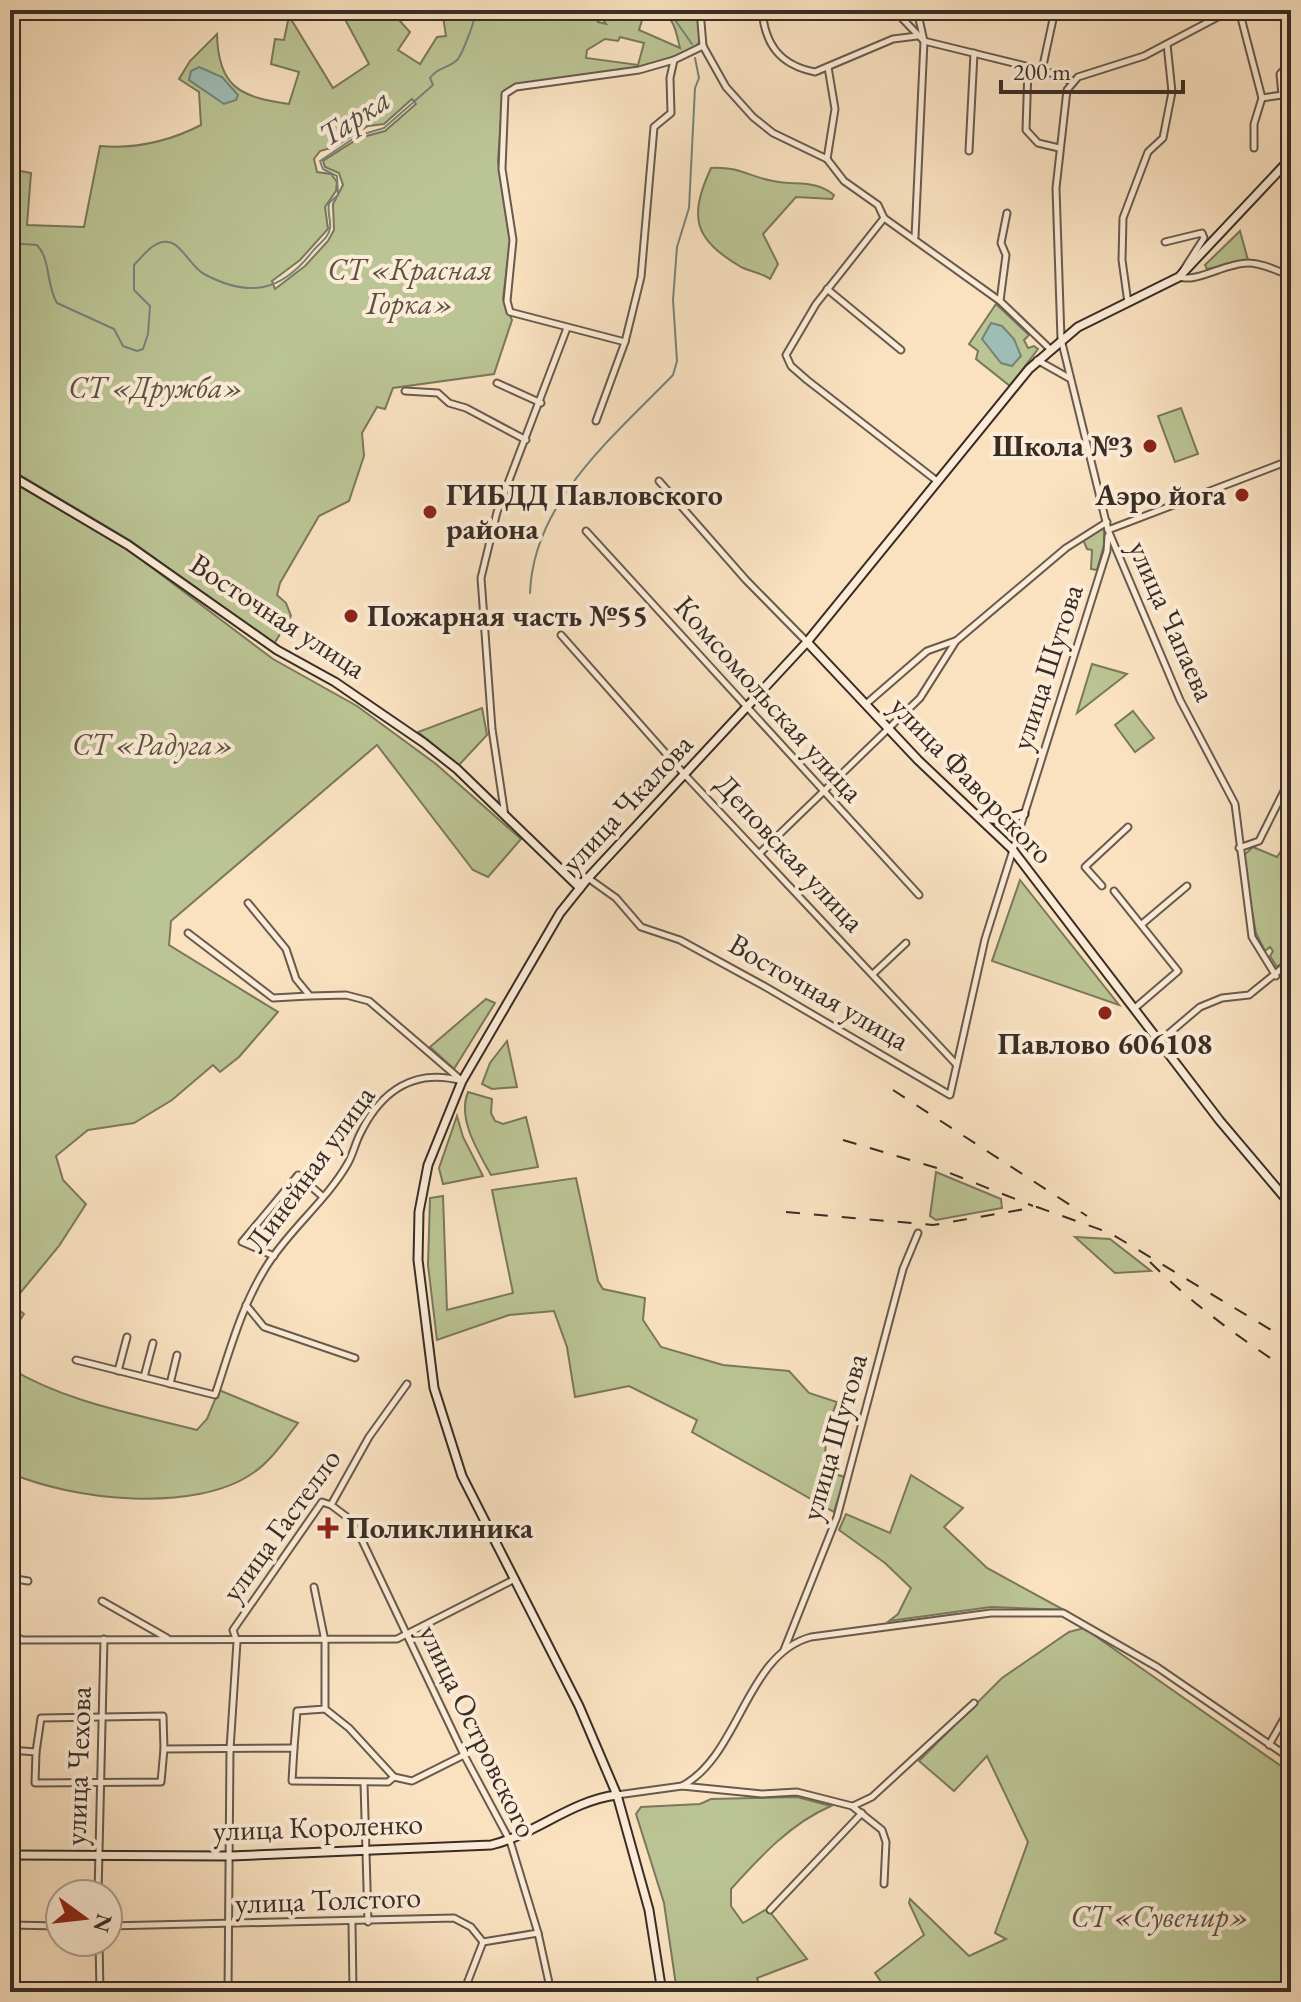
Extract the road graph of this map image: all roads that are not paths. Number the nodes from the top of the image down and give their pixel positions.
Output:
1 (700, 10) edge
2 (762, 10) edge
3 (894, 10) edge
4 (917, 10) edge
5 (1055, 10) edge
6 (1230, 10) edge
7 (1239, 10) edge
8 (1288, 10) edge
9 (918, 36) junction
10 (924, 41) junction
11 (1167, 44) junction
12 (703, 46) junction
13 (1291, 49) edge
14 (974, 53) junction
15 (674, 60) junction
16 (1291, 62) edge
17 (1028, 66) junction
18 (828, 67) junction
19 (1042, 70) junction
20 (1072, 81) junction
21 (1262, 98) junction
22 (1059, 148) junction
23 (1254, 148) dead end
24 (969, 151) dead end
25 (1291, 158) edge
26 (827, 159) junction
27 (1007, 213) dead end
28 (884, 218) junction
29 (915, 237) junction
30 (1165, 242) dead end
31 (1291, 276) edge
32 (1179, 277) junction
33 (827, 289) junction
34 (1000, 301) junction
35 (1128, 304) junction
36 (567, 328) junction
37 (1061, 339) junction
38 (625, 342) junction
39 (1049, 348) junction
40 (901, 350) dead end
41 (1037, 360) junction
42 (1070, 379) junction
43 (497, 383) dead end
44 (405, 391) dead end
45 (541, 403) junction
46 (596, 421) dead end
47 (526, 440) junction
48 (1291, 460) edge
49 (10, 475) edge
50 (659, 481) dead end
51 (937, 481) junction
52 (1107, 522) junction
53 (1108, 530) junction
54 (586, 531) dead end
55 (561, 635) dead end
56 (956, 641) junction
57 (807, 642) junction
58 (866, 704) junction
59 (748, 709) junction
60 (889, 729) junction
61 (685, 775) junction
62 (1291, 777) edge
63 (823, 791) junction
64 (1024, 814) junction
65 (505, 817) junction
66 (981, 818) junction
67 (1128, 827) dead end
68 (1239, 848) junction
69 (1012, 849) junction
70 (761, 852) junction
71 (588, 878) junction
72 (1102, 886) dead end
73 (1187, 886) dead end
74 (580, 888) junction
75 (1114, 891) dead end
76 (919, 895) dead end
77 (248, 903) dead end
78 (1142, 924) junction
79 (188, 933) dead end
80 (906, 943) dead end
81 (1291, 961) edge
82 (874, 973) junction
83 (1276, 976) junction
84 (310, 996) junction
85 (1135, 1008) junction
86 (1160, 1041) junction
87 (957, 1065) junction
88 (462, 1081) junction
89 (950, 1095) joint
90 (322, 1196) junction
91 (1291, 1205) edge
92 (918, 1233) dead end
93 (274, 1256) junction
94 (245, 1304) junction
95 (127, 1337) dead end
96 (153, 1343) dead end
97 (177, 1355) dead end
98 (355, 1358) dead end
99 (76, 1360) dead end
100 (118, 1371) junction
101 (144, 1377) junction
102 (170, 1384) junction
103 (407, 1384) dead end
104 (331, 1505) junction
105 (10, 1578) edge
106 (515, 1579) junction
107 (28, 1581) dead end
108 (314, 1587) dead end
109 (102, 1601) dead end
110 (10, 1633) edge
111 (406, 1635) junction
112 (104, 1639) junction
113 (169, 1639) junction
114 (325, 1641) junction
115 (237, 1642) junction
116 (783, 1651) junction
117 (974, 1703) dead end
118 (1291, 1706) edge
119 (325, 1709) junction
120 (101, 1717) junction
121 (1269, 1745) junction
122 (294, 1748) junction
123 (164, 1749) junction
124 (230, 1749) junction
125 (10, 1750) edge
126 (36, 1752) junction
127 (464, 1755) junction
128 (1291, 1759) edge
129 (394, 1777) junction
130 (364, 1783) junction
131 (99, 1784) junction
132 (682, 1786) junction
133 (617, 1795) junction
134 (852, 1806) junction
135 (862, 1813) junction
136 (510, 1841) junction
137 (367, 1851) junction
138 (10, 1855) edge
139 (96, 1855) junction
140 (231, 1856) junction
141 (97, 1878) edge
142 (884, 1884) dead end
143 (770, 1910) dead end
144 (368, 1922) junction
145 (352, 1923) junction
146 (10, 1925) edge
147 (231, 1925) junction
148 (44, 1926) edge
149 (124, 1926) edge
150 (538, 1933) junction
151 (483, 1942) junction
152 (99, 1958) edge
153 (419, 1990) edge
154 (100, 1992) edge
155 (228, 1992) edge
156 (551, 1992) edge
157 (662, 1992) edge

1 - 12 street
2 - 18 street
3 - 9 street
4 - 10 street
5 - 19 street
6 - 11 street
7 - 21 street
8 - 13 street
9 - 10 street
9 - 18 street
10 - 14 street
10 - 29 street
11 - 20 street
11 - 35 street
12 - 15 street
12 - 26 street
14 - 17 street
14 - 24 street
15 - 36 street
15 - 38 street
16 - 21 street
17 - 19 street
17 - 22 street
18 - 26 street
19 - 20 street
20 - 22 street, улица Чапаева
21 - 23 street
22 - 37 street, улица Чапаева
25 - 32 main road, улица Чкалова
26 - 28 street
27 - 34 street
28 - 29 street
28 - 33 street
29 - 34 street
30 - 32 street
31 - 32 street
32 - 35 main road, улица Чкалова
33 - 40 street
33 - 51 street
34 - 39 street
35 - 37 main road, улица Чкалова
36 - 38 street
36 - 45 street
37 - 39 main road, улица Чкалова
37 - 42 street, улица Чапаева
38 - 46 street
39 - 41 main road, улица Чкалова
41 - 42 street
41 - 51 main road, улица Чкалова
42 - 52 street, улица Чапаева
43 - 45 street
44 - 47 street
45 - 47 street
47 - 65 street
48 - 53 street
49 - 65 main road, Восточная улица
50 - 57 street, улица Фаворского
51 - 57 main road, улица Чкалова
52 - 53 street, улица Чапаева
52 - 56 street
53 - 64 street, улица Шутова
53 - 68 street, улица Чапаева
54 - 59 street, Комсомольская улица
55 - 61 street, Деповская улица
56 - 58 street
56 - 60 street
57 - 58 main road, улица Фаворского
57 - 59 main road, улица Чкалова
58 - 60 main road, улица Фаворского
59 - 61 main road, улица Чкалова
59 - 63 street, Комсомольская улица
60 - 63 street
60 - 66 main road, улица Фаворского
61 - 70 street, Деповская улица
61 - 71 main road, улица Чкалова
62 - 68 street
63 - 70 street
63 - 76 street, Комсомольская улица
64 - 66 main road
64 - 69 street, улица Шутова
65 - 74 main road, Восточная улица
66 - 69 main road, улица Фаворского
67 - 72 street
68 - 83 street, улица Чапаева
69 - 85 main road, улица Фаворского
69 - 87 street, улица Шутова
70 - 82 street, Деповская улица
71 - 74 main road, улица Чкалова
71 - 89 street, Восточная улица
73 - 78 street
74 - 88 main road, улица Чкалова
75 - 78 street
77 - 84 street
78 - 85 street
79 - 84 street
80 - 82 street
81 - 83 street
82 - 87 street, Деповская улица
83 - 86 street
84 - 88 street
85 - 86 main road, улица Фаворского
86 - 91 main road, улица Фаворского
87 - 89 street, улица Шутова
88 - 90 street, Линейная улица
88 - 106 main road, улица Чкалова
90 - 93 street, Линейная улица
90 - 93 street
92 - 116 street, улица Шутова
93 - 94 street, Линейная улица
94 - 98 street
94 - 102 street, Линейная улица
95 - 100 street
96 - 101 street
97 - 102 street
99 - 100 street, Линейная улица
100 - 101 street, Линейная улица
101 - 102 street, Линейная улица
103 - 104 street, улица Гастелло
104 - 111 street, улица Островского
104 - 115 street, улица Гастелло
105 - 107 street
106 - 111 street
106 - 133 main road, улица Чкалова
108 - 114 street
109 - 113 street
110 - 112 street
111 - 114 street
111 - 127 street, улица Островского
112 - 113 street
112 - 120 street, улица Чехова
113 - 115 street
114 - 115 street
114 - 119 street
115 - 124 street, улица Гастелло
116 - 121 street
116 - 132 street, улица Шутова
117 - 134 street
118 - 121 street
119 - 122 street
119 - 129 street
120 - 123 street
120 - 126 street
120 - 131 street, улица Чехова
121 - 128 street
122 - 124 street
122 - 130 street
123 - 124 street
123 - 131 street
124 - 140 street, улица Гастелло
125 - 126 street
126 - 131 street
127 - 129 street
127 - 136 street, улица Островского
129 - 130 street
130 - 137 street
131 - 139 street, улица Чехова
132 - 133 street
132 - 134 street
133 - 136 main road, улица Короленко
133 - 157 main road, улица Чкалова
134 - 135 street
135 - 142 street
135 - 143 street
136 - 137 main road, улица Короленко
136 - 150 street, улица Островского
137 - 140 main road, улица Короленко
137 - 144 street
138 - 139 main road, улица Короленко
139 - 140 main road, улица Короленко
139 - 141 street, улица Чехова
140 - 147 street, улица Гастелло
144 - 145 street, улица Толстого
144 - 151 street, улица Толстого
145 - 147 street, улица Толстого
145 - 153 street
146 - 148 street
147 - 149 street, улица Толстого
147 - 155 street, улица Гастелло
150 - 151 street
150 - 156 street, улица Островского
151 - 153 street
152 - 154 street

